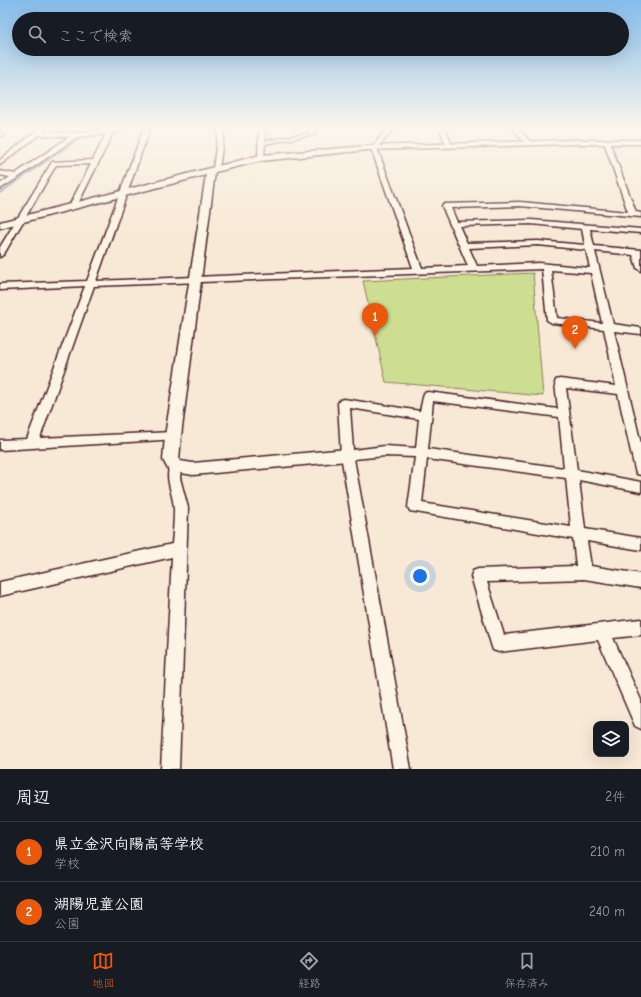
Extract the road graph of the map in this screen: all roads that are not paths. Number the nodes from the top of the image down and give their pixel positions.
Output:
1 (34, 164) edge
2 (53, 164) edge
3 (94, 164) edge
4 (135, 164) edge
5 (214, 164) edge
6 (235, 164) edge
7 (380, 164) edge
8 (616, 164) edge
9 (213, 169) junction
10 (0, 173) edge
11 (17, 176) junction
12 (0, 188) edge
13 (125, 192) junction
14 (73, 206) junction
15 (637, 214) edge
16 (20, 220) junction
17 (454, 224) junction
18 (0, 225) edge
19 (585, 226) junction
20 (641, 231) edge
21 (464, 246) junction
22 (590, 248) junction
23 (639, 253) edge
24 (0, 254) edge
25 (546, 267) junction
26 (641, 268) edge
27 (474, 269) junction
28 (596, 271) junction
29 (419, 272) junction
30 (196, 280) junction
31 (91, 284) junction
32 (0, 287) edge
33 (608, 327) junction
34 (641, 331) edge
35 (623, 391) junction
36 (564, 414) junction
37 (426, 416) junction
38 (637, 433) edge
39 (173, 436) junction
40 (32, 443) junction
41 (0, 445) edge
42 (421, 453) junction
43 (347, 455) junction
44 (176, 467) junction
45 (641, 470) edge
46 (572, 474) junction
47 (641, 487) edge
48 (580, 534) junction
49 (641, 544) edge
50 (179, 549) junction
51 (584, 572) junction
52 (641, 582) edge
53 (0, 589) edge
54 (641, 627) edge
55 (602, 632) junction
56 (641, 720) edge
57 (170, 769) edge
58 (402, 769) edge

1 - 11 street
2 - 16 street
3 - 14 street
4 - 13 street
5 - 9 street
6 - 9 street
7 - 29 street
8 - 15 street
9 - 13 street
9 - 30 street
10 - 11 street
11 - 12 street
13 - 14 street
13 - 31 street
14 - 16 street
15 - 17 street
16 - 18 street
16 - 24 street
17 - 19 street
17 - 21 street
19 - 20 street
19 - 22 street
21 - 22 street
21 - 27 street
22 - 23 street
22 - 28 street
23 - 26 street
25 - 27 street
25 - 28 street
25 - 33 street
27 - 29 street
28 - 33 street
29 - 30 street
30 - 31 street
30 - 39 street
31 - 32 street
31 - 40 street
33 - 34 street
33 - 35 street
35 - 36 street
35 - 38 street
36 - 37 street
36 - 46 street
37 - 42 street
37 - 43 street
38 - 45 street
39 - 40 street
39 - 44 street
40 - 41 street
42 - 43 street
42 - 46 street
42 - 48 street
43 - 44 street
43 - 58 street
44 - 50 street
46 - 47 street
46 - 48 street
48 - 49 street
48 - 51 street
50 - 53 street
50 - 57 street
51 - 52 street
51 - 55 street
54 - 55 street
55 - 56 street

